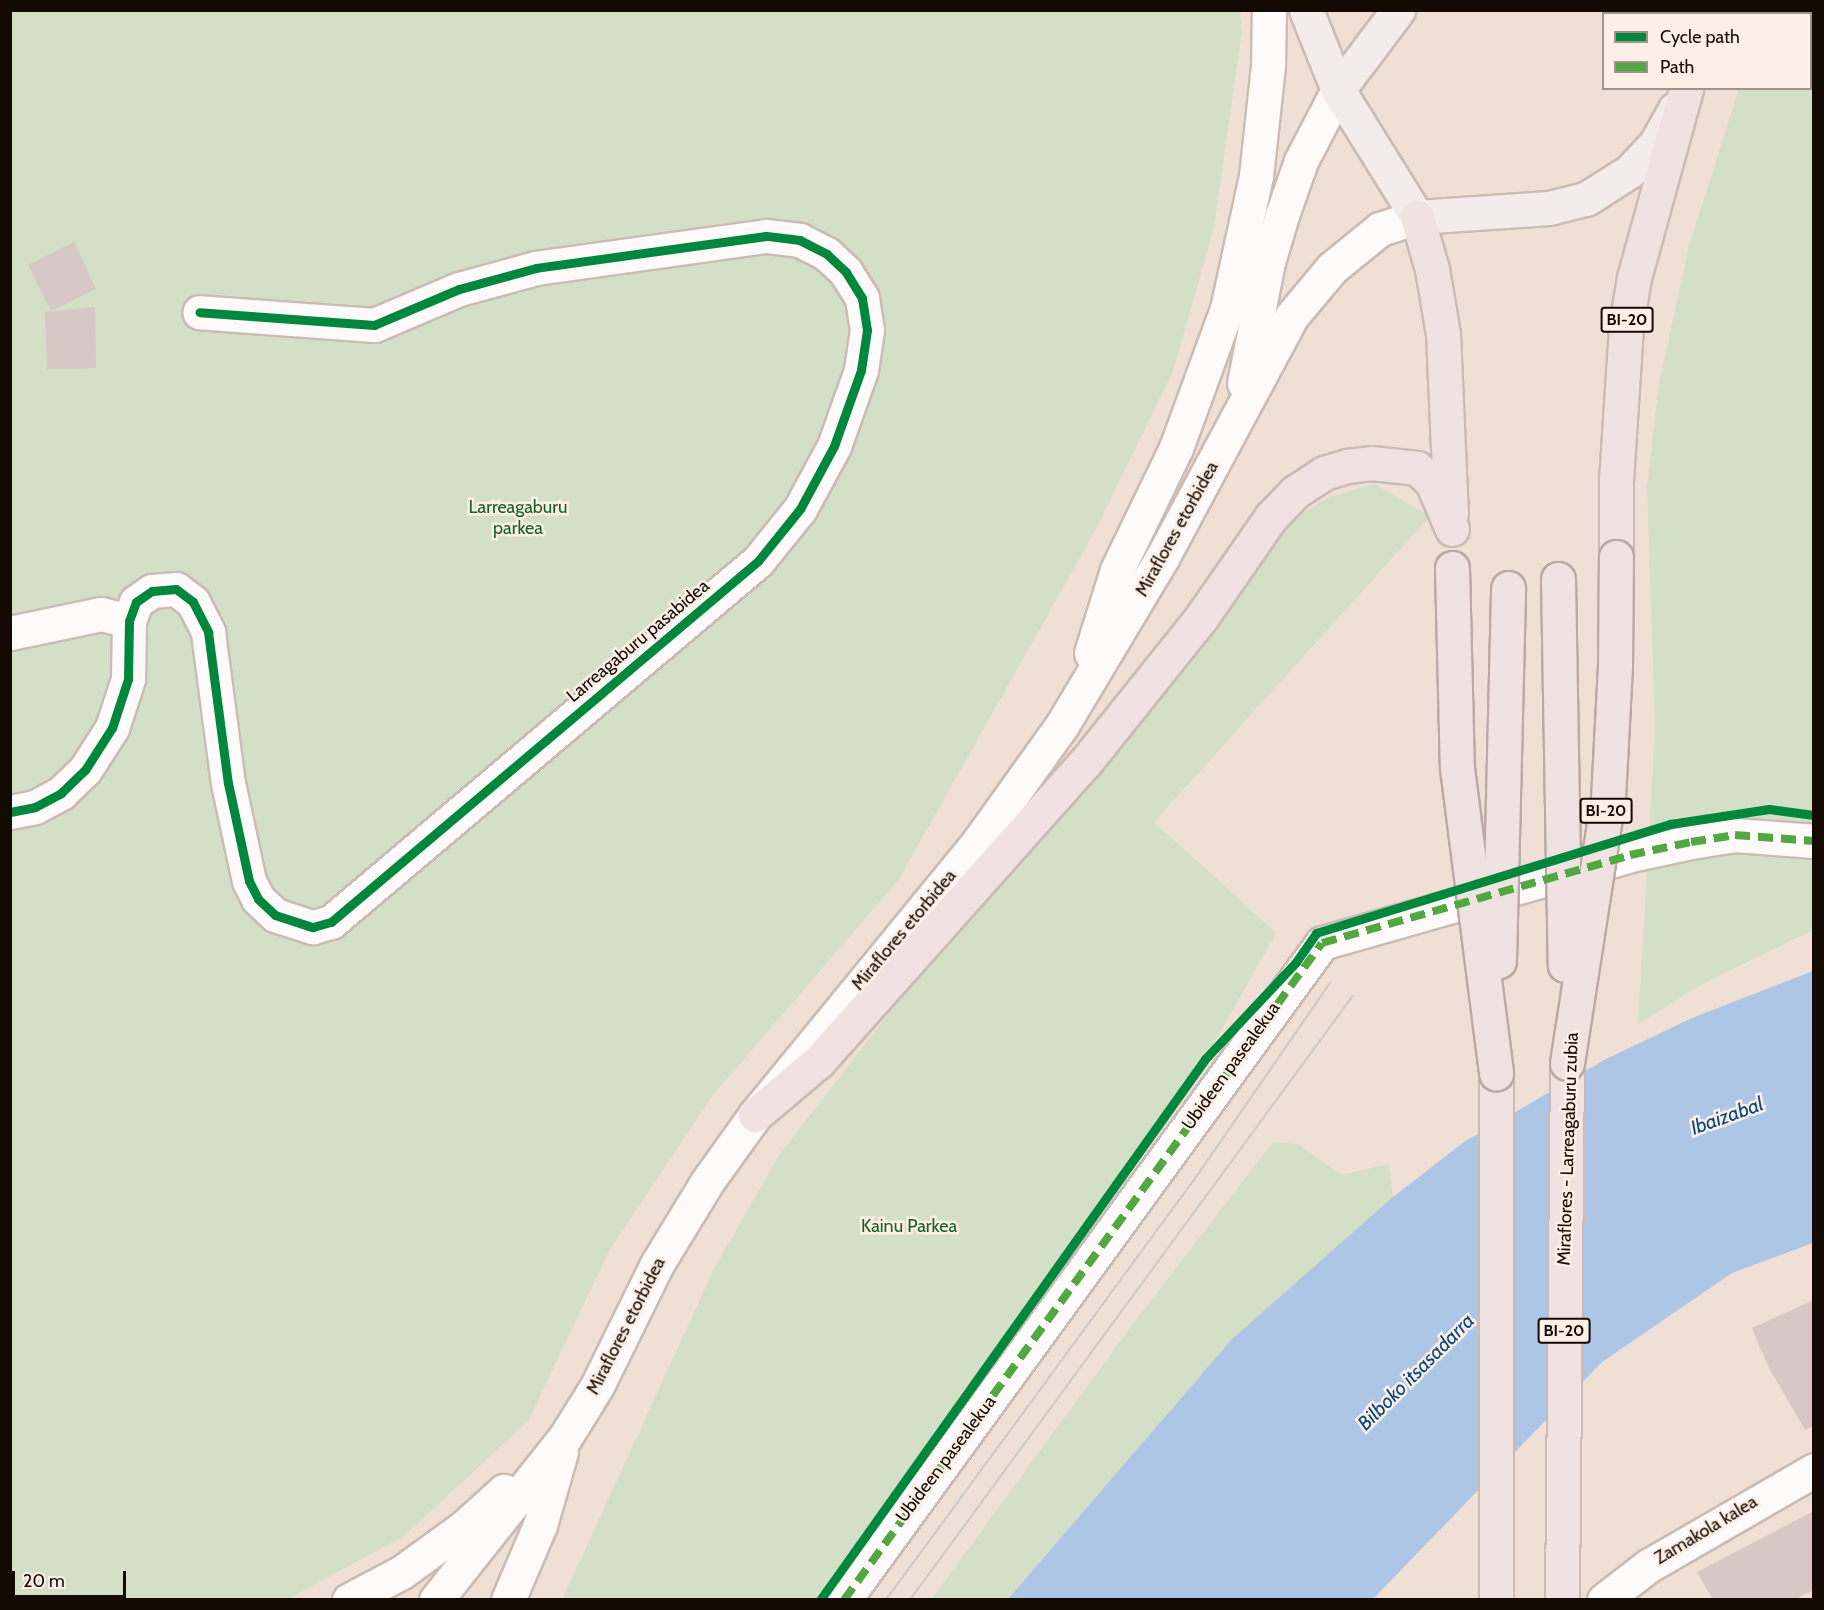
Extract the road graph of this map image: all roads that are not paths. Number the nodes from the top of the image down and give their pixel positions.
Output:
1 (1269, 10) edge
2 (1306, 10) edge
3 (1398, 10) edge
4 (1338, 90) junction
5 (1685, 90) edge
6 (1686, 90) edge
7 (1417, 217) junction
8 (199, 312) dead end
9 (1237, 419) junction
10 (1452, 529) junction
11 (1558, 579) dead end
12 (1508, 588) dead end
13 (129, 621) junction
14 (10, 633) edge
15 (1076, 705) junction
16 (10, 812) edge
17 (1814, 841) edge
18 (1568, 1063) junction
19 (1496, 1074) junction
20 (755, 1114) junction
21 (566, 1436) junction
22 (1814, 1470) edge
23 (349, 1599) edge
24 (436, 1599) edge
25 (508, 1599) edge
26 (844, 1599) edge
27 (1496, 1599) edge
28 (1562, 1599) edge
29 (1604, 1599) edge

1 - 15 street
2 - 4 main road
3 - 4 main road, Miraflores etorbidea
4 - 7 main road
4 - 9 street, Miraflores etorbidea
5 - 7 main road, Miraflores etorbidea / BI-20
6 - 18 highway, Miraflores - Larreagaburu zubia / BI-20, bridge
7 - 9 street, Miraflores etorbidea
7 - 10 highway
8 - 13 street, Larreagaburu pasabidea
9 - 15 street, Miraflores etorbidea
10 - 19 highway, bridge
10 - 20 highway
11 - 18 highway, bridge
12 - 19 highway, bridge
13 - 14 street
13 - 16 street
15 - 20 street, Miraflores etorbidea
17 - 26 street, Ubideen pasealekua
18 - 28 highway, Miraflores - Larreagaburu zubia / BI-20
19 - 27 highway
20 - 21 street, Miraflores etorbidea
21 - 23 street, Miraflores etorbidea
21 - 24 street, Miraflores etorbidea
21 - 25 street, Miraflores etorbidea
22 - 29 street, Zamakola kalea

